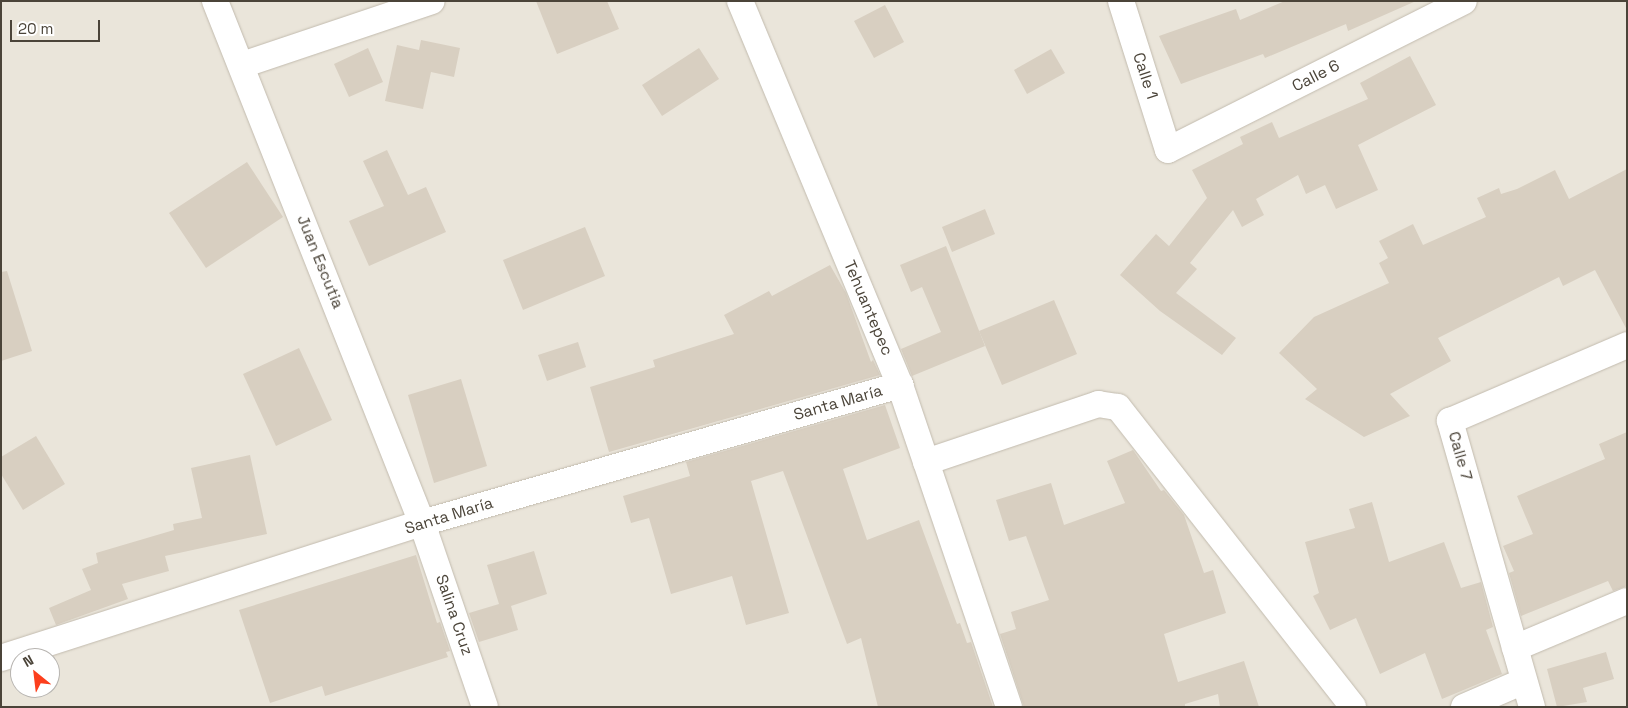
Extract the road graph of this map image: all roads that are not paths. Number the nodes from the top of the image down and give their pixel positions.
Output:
1 (215, 1) edge
2 (432, 1) edge
3 (740, 1) edge
4 (1121, 1) edge
5 (1464, 1) edge
6 (242, 65) junction
7 (1168, 150) joint
8 (1627, 345) edge
9 (900, 385) junction
10 (926, 462) junction
11 (422, 523) junction
12 (1627, 601) edge
13 (1515, 648) junction
14 (1, 658) edge
15 (1524, 681) junction
16 (486, 707) edge
17 (1009, 707) edge
18 (1353, 707) edge
19 (1464, 707) edge
20 (1532, 707) edge

1 - 6 street, Juan Escutia
2 - 6 street
3 - 9 street, Tehuantepec
4 - 7 street, Calle 1
5 - 7 street, Calle 6
6 - 11 street, Juan Escutia
8 - 13 street, Calle 7
9 - 10 street, Tehuantepec
9 - 11 street, Santa María
10 - 17 street, Tehuantepec
10 - 18 street
11 - 14 street, Santa María
11 - 16 street, Salina Cruz
12 - 13 street
13 - 15 street
15 - 19 street
15 - 20 street

